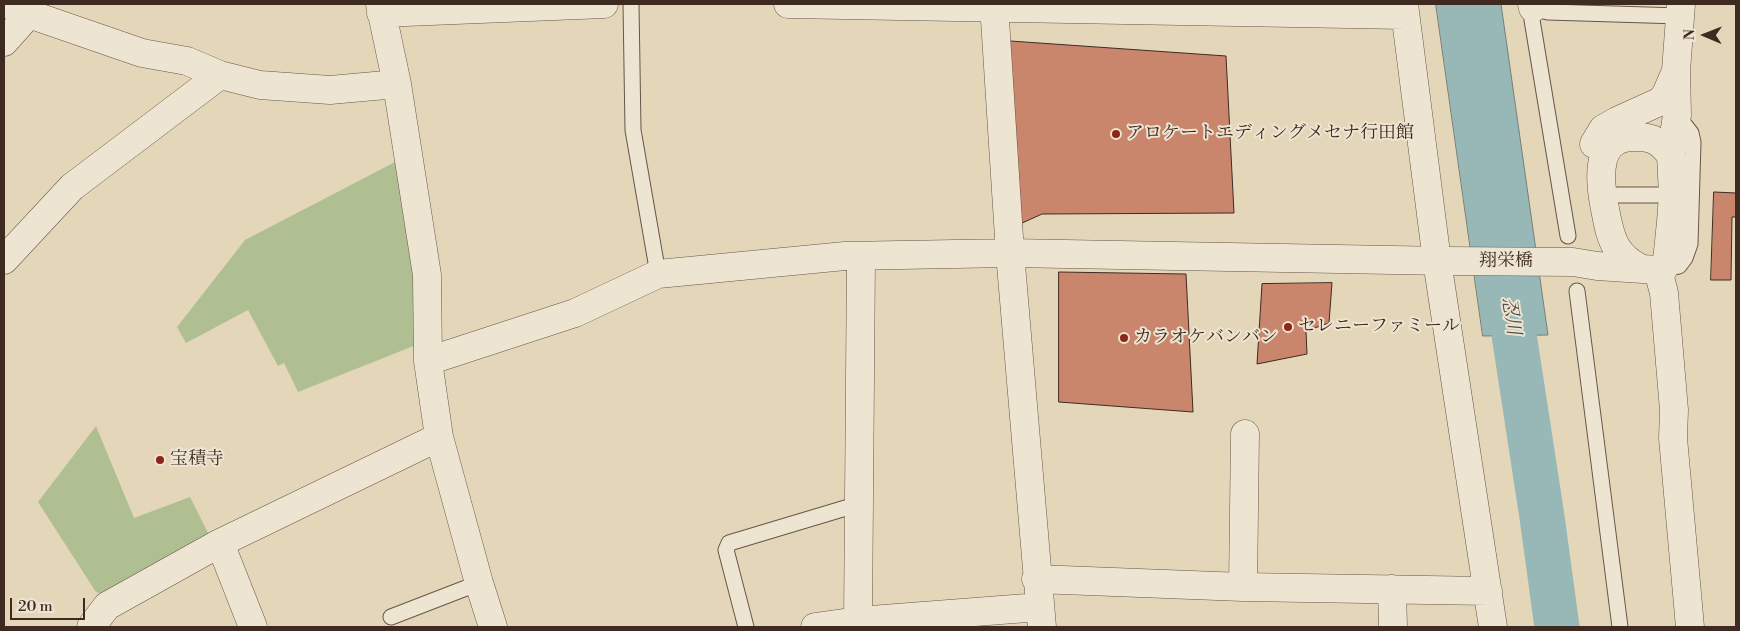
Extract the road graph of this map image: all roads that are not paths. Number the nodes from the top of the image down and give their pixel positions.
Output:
1 (604, 4) edge
2 (631, 4) edge
3 (788, 4) edge
4 (994, 6) edge
5 (1532, 6) edge
6 (23, 7) edge
7 (381, 8) edge
8 (1404, 9) edge
9 (1680, 10) edge
10 (4, 42) edge
11 (1676, 71) junction
12 (220, 75) junction
13 (397, 84) junction
14 (1678, 115) junction
15 (1671, 155) junction
16 (1682, 195) junction
17 (1603, 198) junction
18 (1010, 253) junction
19 (1568, 253) junction
20 (861, 256) junction
21 (4, 260) edge
22 (1442, 261) junction
23 (1654, 269) junction
24 (658, 274) junction
25 (1577, 291) dead end
26 (428, 361) junction
27 (1245, 434) dead end
28 (439, 437) junction
29 (859, 504) junction
30 (220, 543) junction
31 (1036, 579) junction
32 (479, 583) junction
33 (1243, 587) junction
34 (1392, 589) junction
35 (1488, 591) junction
36 (391, 617) dead end
37 (1041, 617) edge
38 (858, 621) junction
39 (91, 627) edge
40 (253, 627) edge
41 (493, 627) edge
42 (746, 627) edge
43 (815, 627) edge
44 (1393, 627) edge
45 (1493, 627) edge
46 (1620, 627) edge
47 (1690, 627) edge

1 - 7 street
2 - 24 lane
3 - 4 street
4 - 8 street
4 - 18 street
5 - 9 lane
5 - 19 lane
6 - 10 street
6 - 12 street
7 - 13 street
8 - 22 street
9 - 11 street
11 - 14 street
11 - 17 street
12 - 13 street
12 - 21 street
13 - 26 street
14 - 15 street
14 - 16 lane
15 - 16 street
15 - 17 street
16 - 17 lane
16 - 23 street
17 - 19 street
17 - 23 street
18 - 20 street, 翔栄橋
18 - 22 street, 翔栄橋
18 - 31 street
19 - 22 street, 翔栄橋
19 - 23 street, 翔栄橋
20 - 24 street, 翔栄橋
20 - 29 street
22 - 35 street
23 - 47 street
24 - 26 street
25 - 46 lane
26 - 28 street
27 - 33 street
28 - 30 street
28 - 32 street
29 - 38 street
29 - 42 lane
30 - 39 street
30 - 40 street
31 - 33 street
31 - 37 street
32 - 36 lane
32 - 41 street
33 - 34 street
34 - 35 street
34 - 44 street
35 - 45 street
37 - 38 street
38 - 43 street

